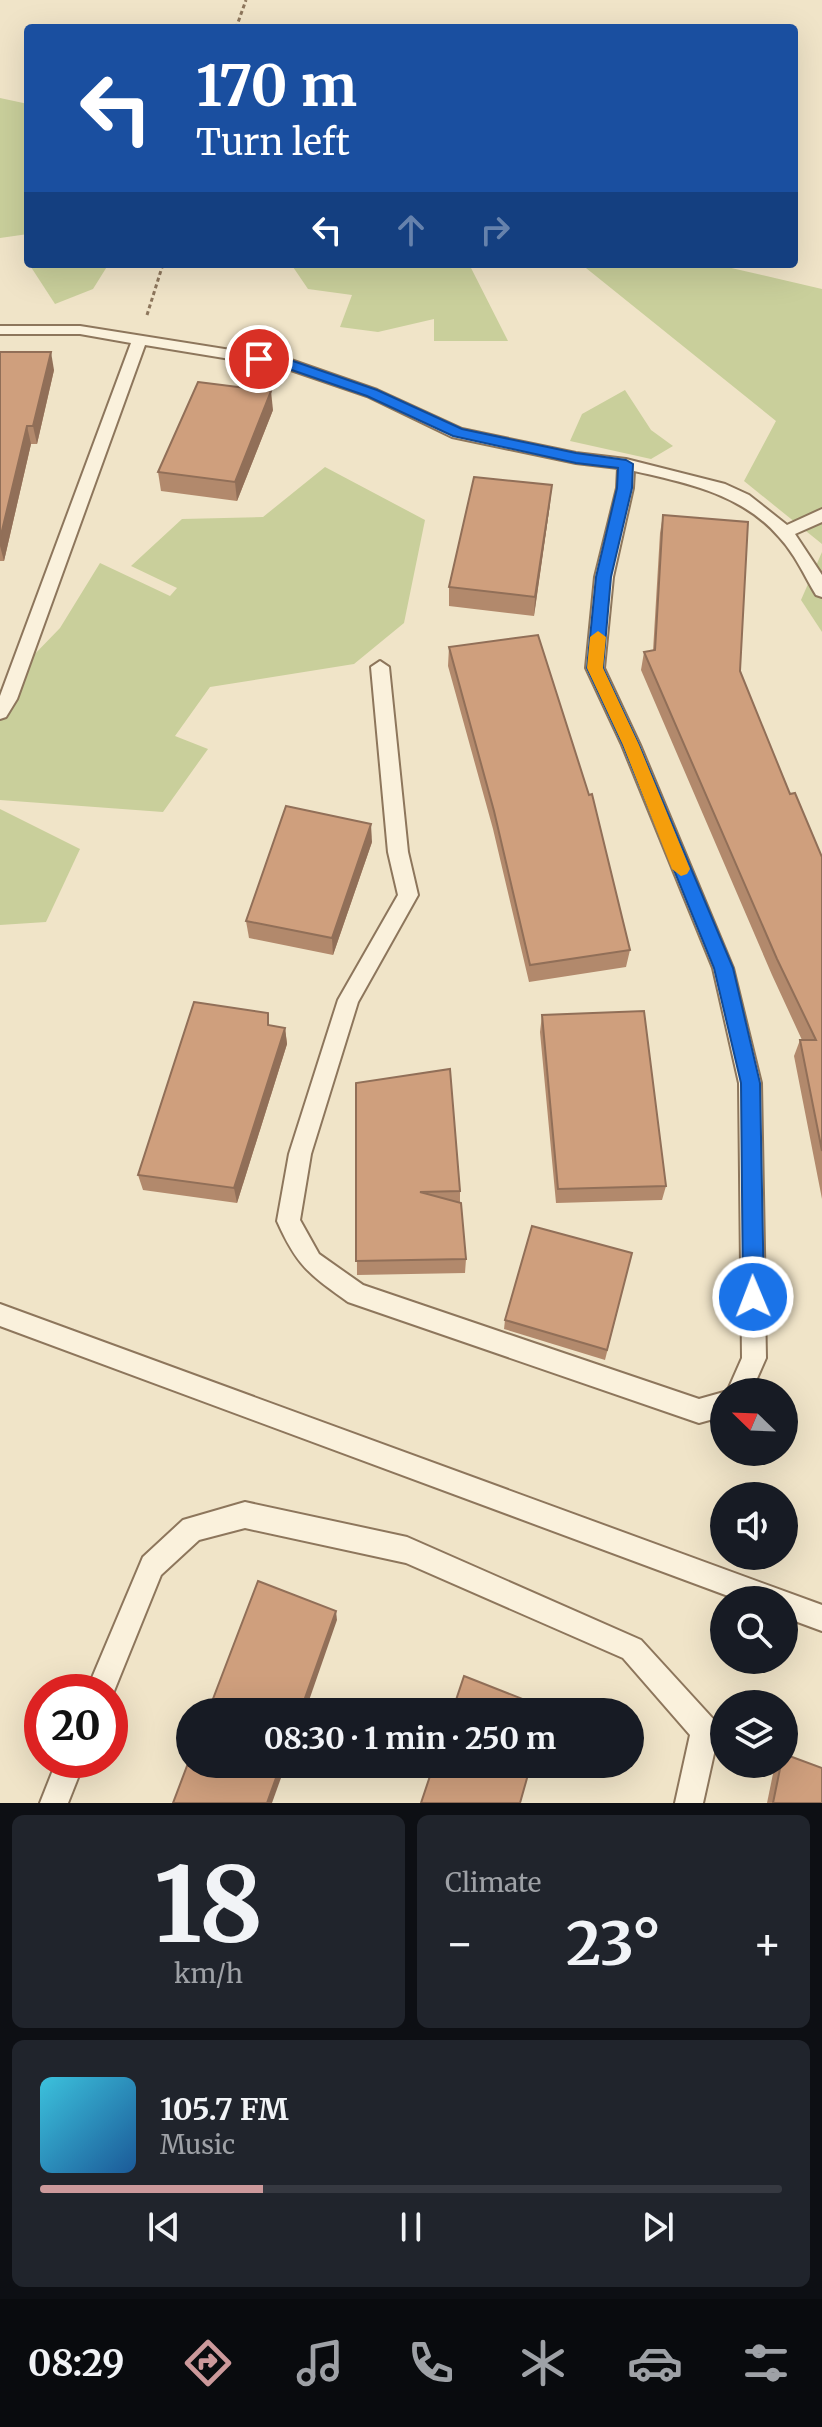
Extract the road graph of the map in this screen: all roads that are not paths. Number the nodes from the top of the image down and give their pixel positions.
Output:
1 (0, 330) edge
2 (140, 339) junction
3 (626, 464) junction
4 (822, 515) edge
5 (786, 532) junction
6 (822, 591) edge
7 (380, 667) dead end
8 (0, 712) edge
9 (0, 1315) edge
10 (745, 1378) edge
11 (710, 1408) edge
12 (736, 1586) edge
13 (798, 1609) edge
14 (822, 1618) edge
15 (107, 1674) edge
16 (64, 1778) edge
17 (54, 1803) edge
18 (689, 1803) edge

1 - 2 lane
2 - 3 lane
2 - 8 lane
3 - 5 lane
3 - 10 lane
4 - 5 lane
5 - 6 lane
7 - 11 lane
9 - 12 lane
13 - 14 lane
15 - 18 lane
16 - 17 lane

